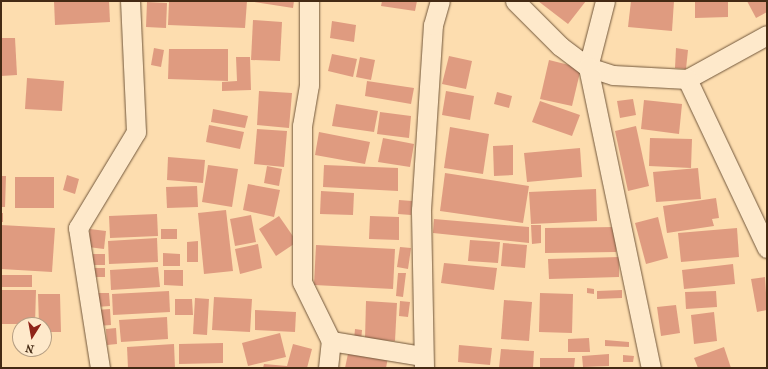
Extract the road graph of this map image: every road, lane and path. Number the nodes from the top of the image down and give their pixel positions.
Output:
1 (130, 1) edge
2 (309, 1) edge
3 (440, 1) edge
4 (515, 1) edge
5 (606, 1) edge
6 (767, 35) edge
7 (588, 67) junction
8 (687, 79) junction
9 (767, 248) edge
10 (332, 341) junction
11 (423, 362) edge
12 (100, 368) edge
13 (328, 368) edge
14 (651, 368) edge

1 - 12 street
2 - 10 street
3 - 11 street
4 - 7 street
5 - 7 street
6 - 8 street
7 - 8 street
7 - 14 street
8 - 9 street
10 - 11 street
10 - 13 street

